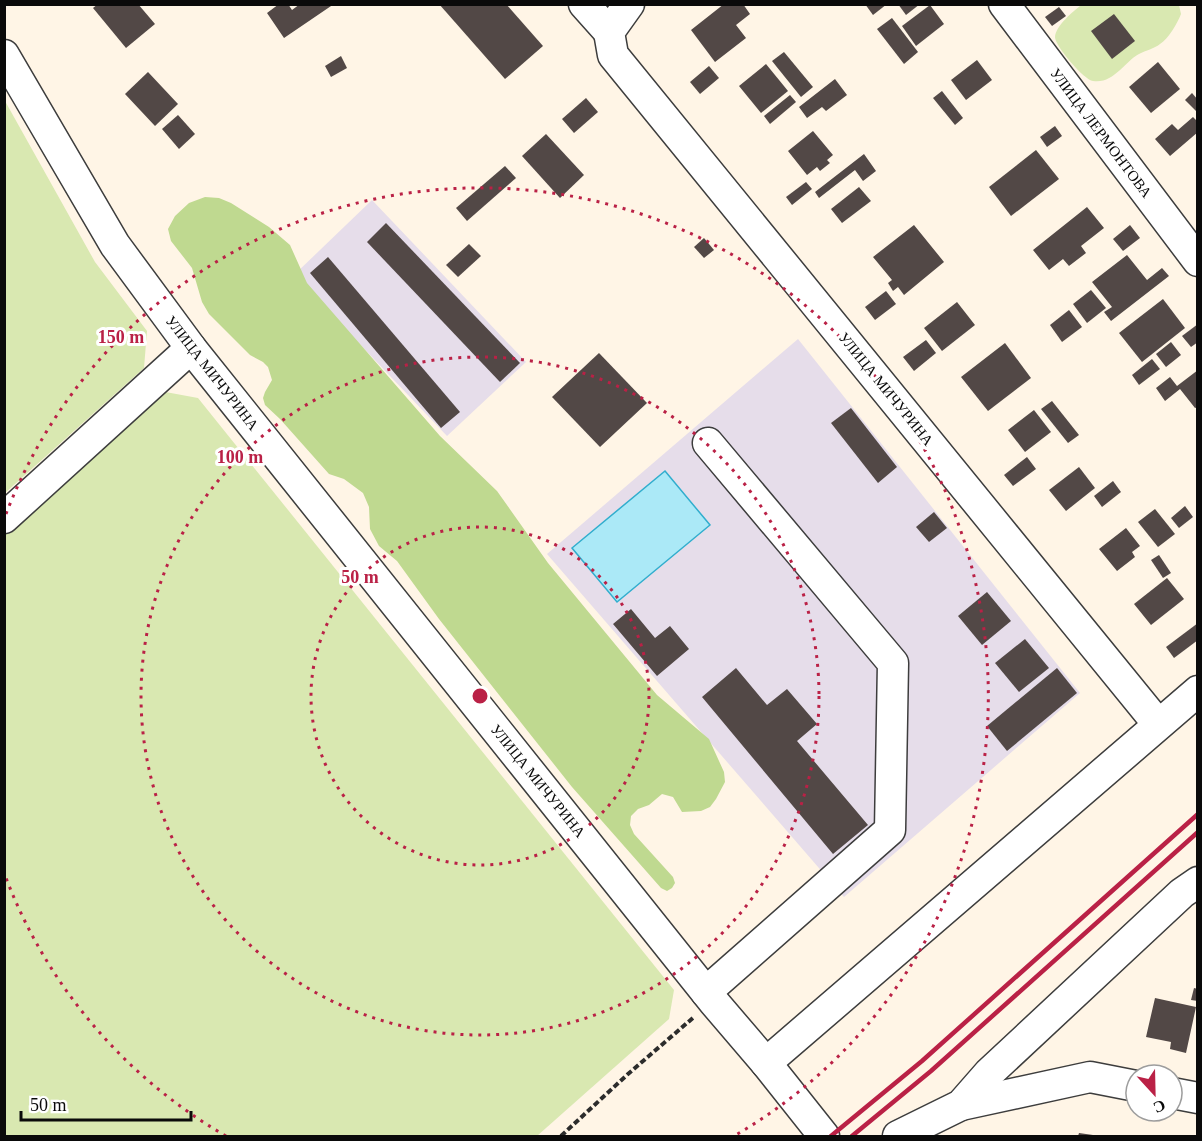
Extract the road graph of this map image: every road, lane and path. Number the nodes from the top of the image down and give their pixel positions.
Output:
1 (584, 4) edge
2 (629, 4) edge
3 (1004, 4) edge
4 (611, 43) junction
5 (4, 55) edge
6 (1197, 261) edge
7 (191, 348) junction
8 (708, 443) dead end
9 (4, 518) edge
10 (1197, 691) edge
11 (1158, 724) junction
12 (1197, 882) edge
13 (710, 996) junction
14 (766, 1063) junction
15 (1124, 1084) edge
16 (961, 1105) junction
17 (561, 1137) edge
18 (824, 1137) edge
19 (898, 1137) edge

1 - 4 street, УЛИЦА МИЧУРИНА
2 - 4 street
3 - 6 street, УЛИЦА ЛЕРМОНТОВА
4 - 11 street, УЛИЦА МИЧУРИНА
5 - 7 street, УЛИЦА МИЧУРИНА
7 - 9 street
7 - 13 street, УЛИЦА МИЧУРИНА
8 - 13 street
10 - 11 street
11 - 14 street
12 - 16 street
13 - 14 street, УЛИЦА МИЧУРИНА
13 - 17 path
14 - 18 street, УЛИЦА МИЧУРИНА
15 - 16 street
16 - 19 street

